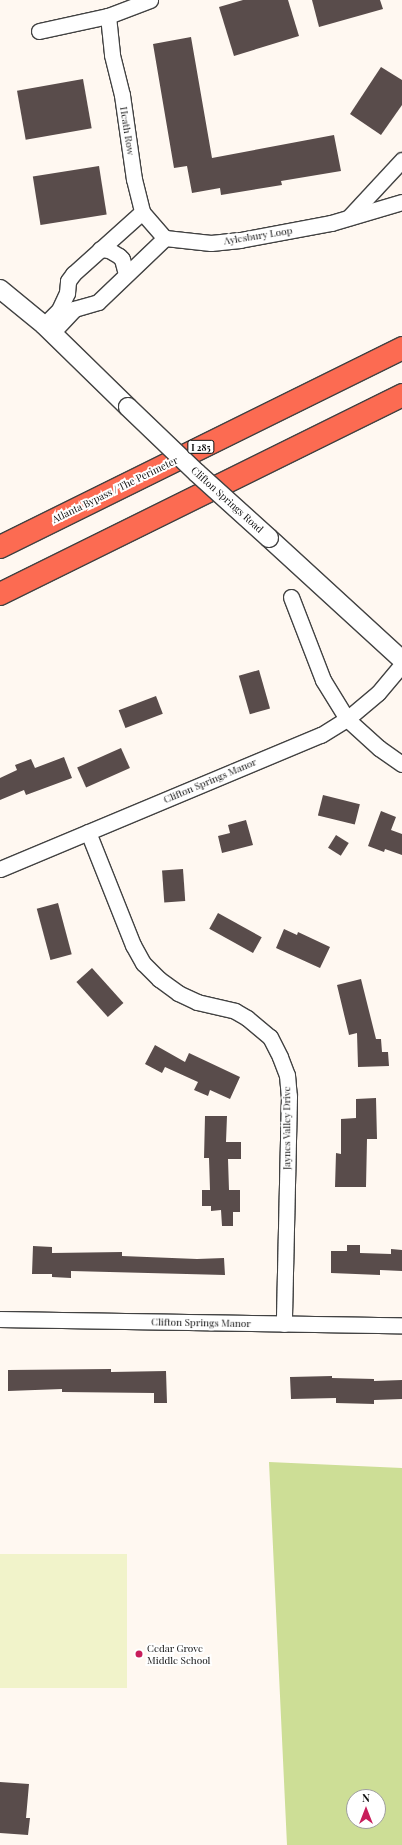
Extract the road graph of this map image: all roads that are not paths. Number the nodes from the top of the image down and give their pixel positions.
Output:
1 (150, 0) edge
2 (108, 16) junction
3 (40, 31) dead end
4 (402, 160) edge
5 (402, 202) edge
6 (142, 212) junction
7 (349, 218) junction
8 (165, 238) junction
9 (100, 249) junction
10 (126, 274) junction
11 (0, 289) edge
12 (48, 329) junction
13 (402, 348) edge
14 (402, 395) edge
15 (0, 547) edge
16 (0, 594) edge
17 (291, 597) dead end
18 (402, 660) edge
19 (402, 664) edge
20 (347, 719) junction
21 (402, 764) edge
22 (88, 832) junction
23 (0, 869) edge
24 (0, 1319) edge
25 (284, 1324) junction
26 (402, 1325) edge

1 - 2 street
2 - 3 street
2 - 6 street, Heath Row
4 - 7 street
5 - 7 street, Aylesbury Loop
6 - 8 street, Heath Row
6 - 9 street
7 - 8 street, Aylesbury Loop
8 - 10 street
9 - 10 street
9 - 12 street
10 - 12 street
11 - 12 street, Clifton Springs Road
12 - 18 street, Clifton Springs Road, bridge
13 - 15 highway, Atlanta Bypass / The Perimeter / I 285
14 - 16 highway
17 - 20 street
19 - 20 street, Clifton Springs Manor
20 - 21 street
20 - 22 street, Clifton Springs Manor
22 - 23 street, Clifton Springs Manor
22 - 25 street, Jaynes Valley Drive
24 - 25 street, Clifton Springs Manor
25 - 26 street, Clifton Springs Manor

